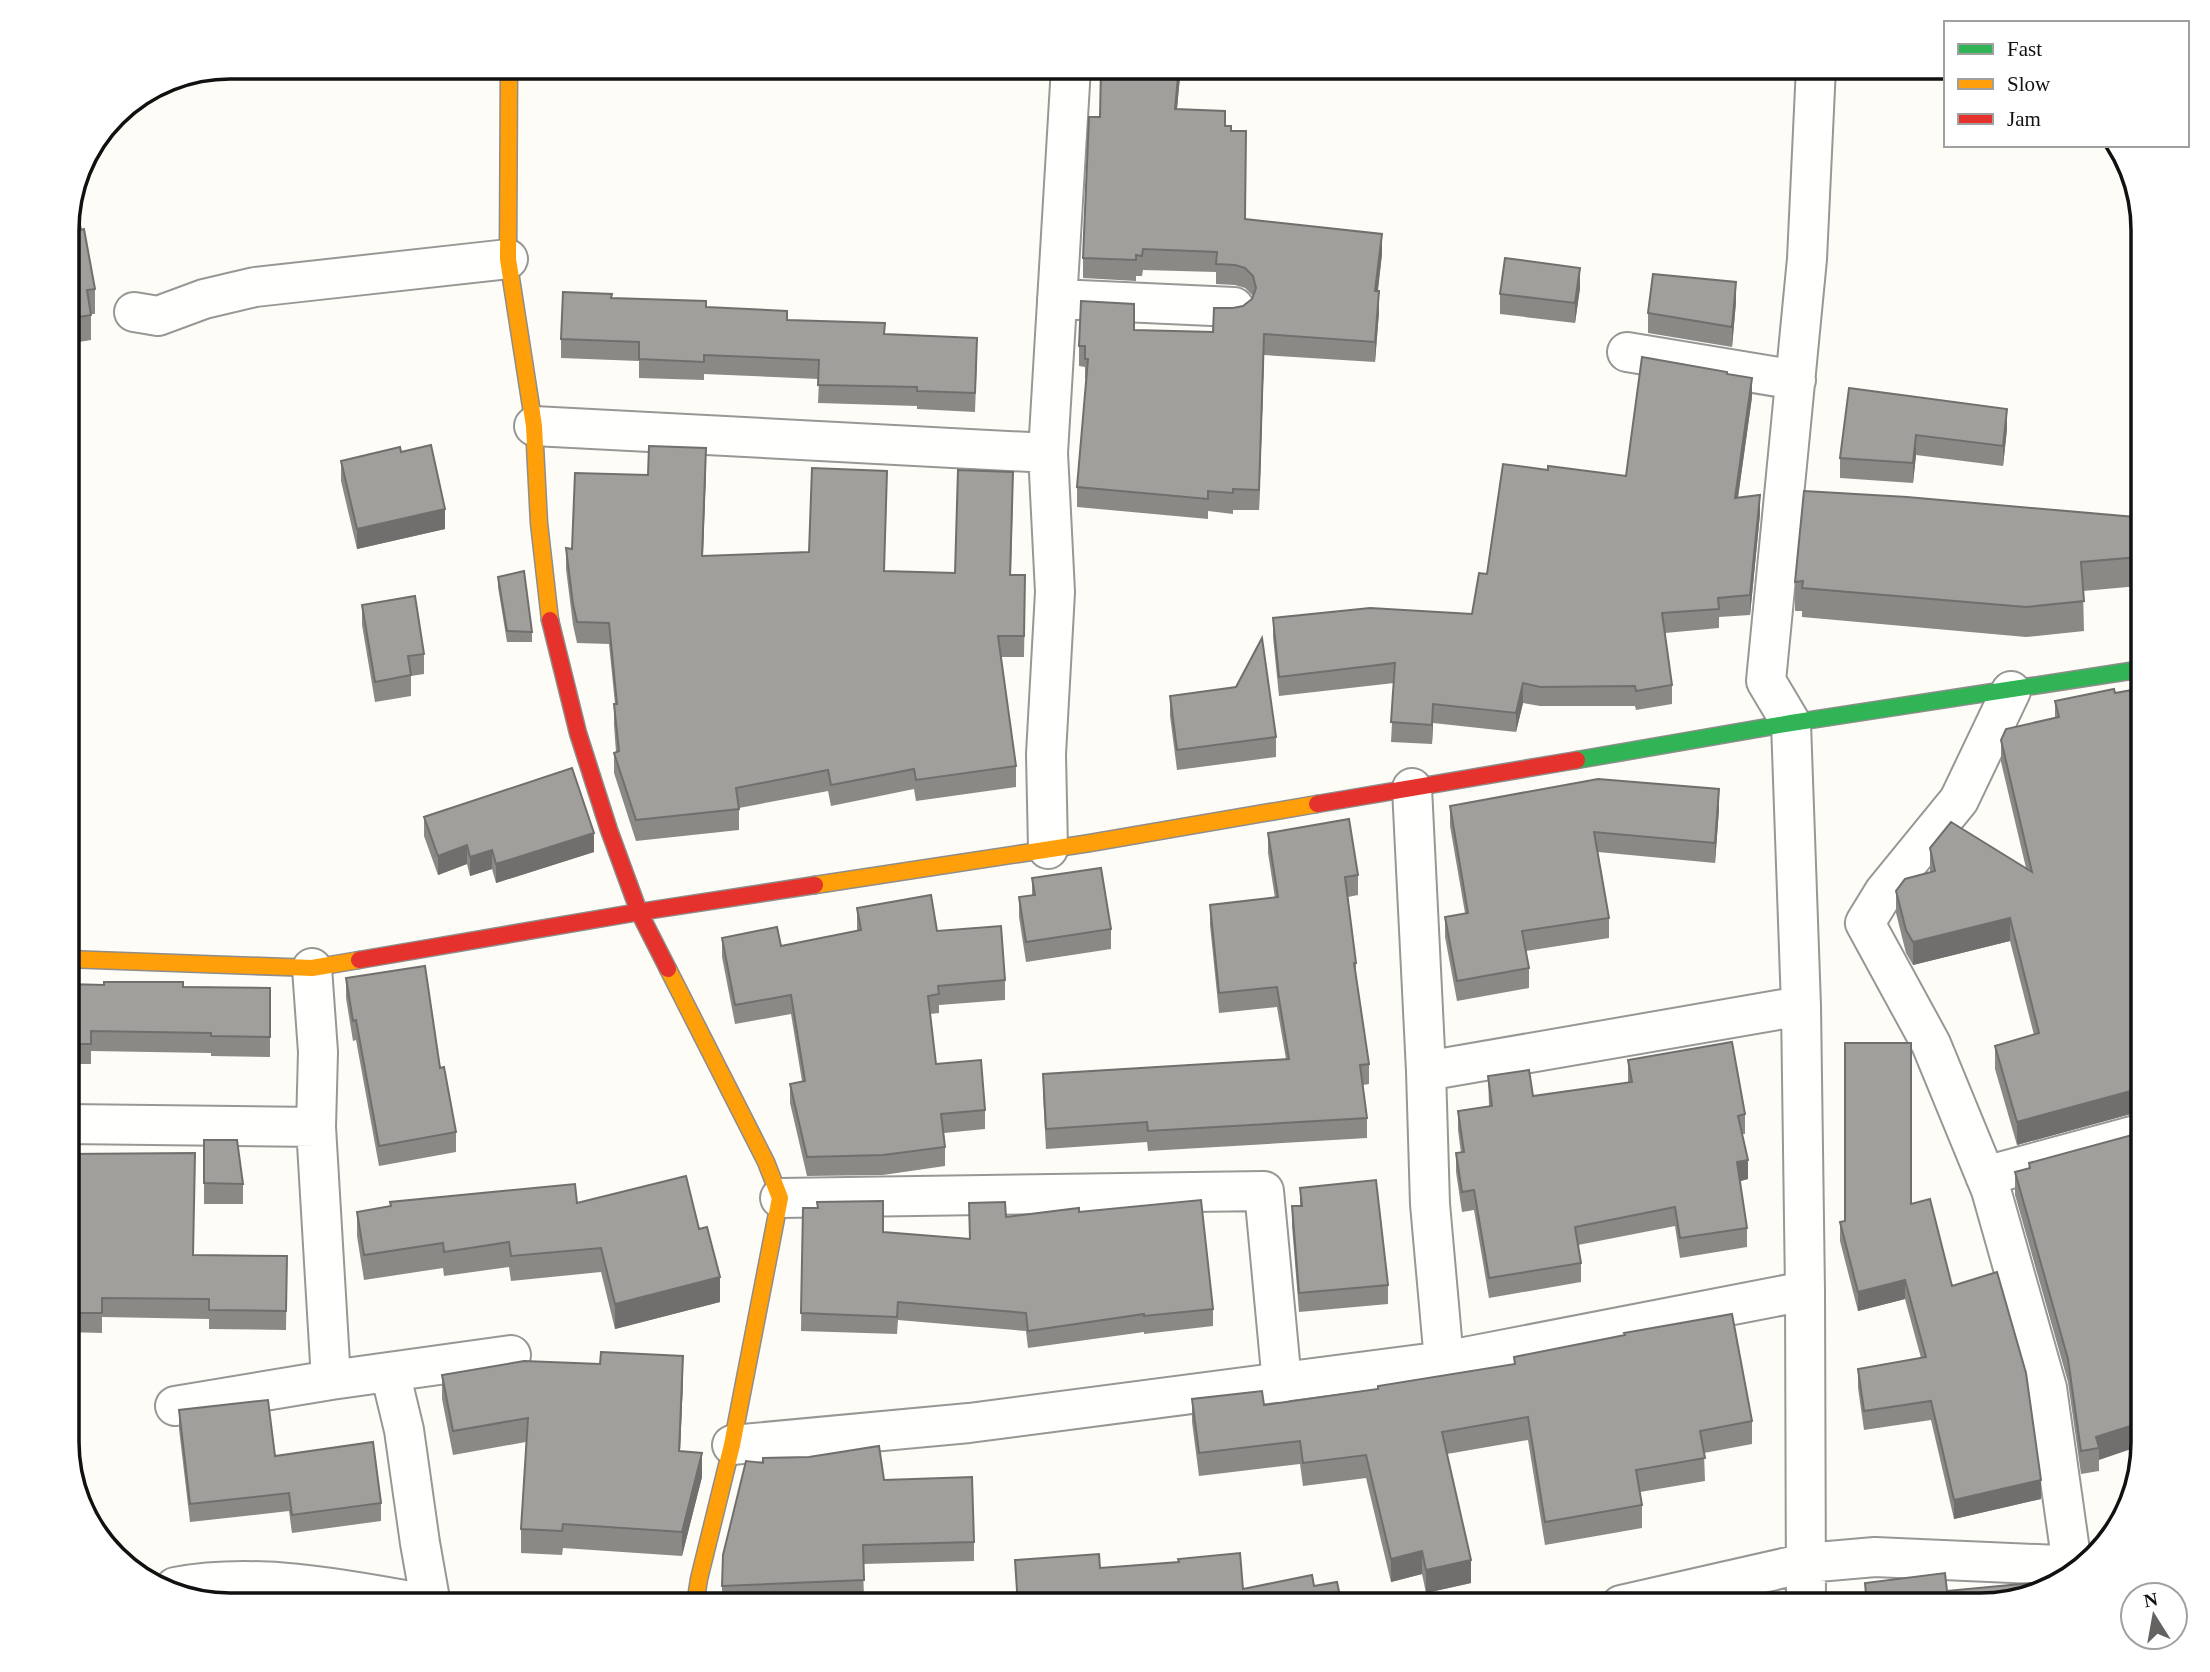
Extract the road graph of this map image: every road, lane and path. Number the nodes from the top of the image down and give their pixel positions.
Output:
1 (509, 79) edge
2 (1070, 79) edge
3 (1815, 79) edge
4 (508, 258) junction
5 (1057, 299) junction
6 (1234, 307) edge
7 (134, 312) dead end
8 (1627, 352) dead end
9 (1796, 380) junction
10 (534, 426) junction
11 (1048, 453) junction
12 (1785, 496) junction
13 (1825, 499) edge
14 (2131, 671) edge
15 (2011, 691) junction
16 (1791, 723) junction
17 (1412, 788) junction
18 (1048, 849) junction
19 (639, 912) junction
20 (79, 959) edge
21 (312, 968) junction
22 (1801, 1006) junction
23 (1426, 1071) junction
24 (79, 1124) edge
25 (316, 1127) junction
26 (2131, 1137) edge
27 (1985, 1176) junction
28 (780, 1198) junction
29 (1805, 1291) junction
30 (510, 1355) dead end
31 (1444, 1361) junction
32 (390, 1372) junction
33 (331, 1380) junction
34 (1282, 1383) junction
35 (175, 1406) dead end
36 (732, 1446) junction
37 (2074, 1561) edge
38 (1806, 1563) junction
39 (2065, 1567) edge
40 (185, 1586) edge
41 (358, 1593) edge
42 (429, 1593) edge
43 (697, 1593) edge
44 (1674, 1593) edge
45 (1806, 1593) edge

1 - 4 street
2 - 5 street
3 - 9 street
4 - 7 street
4 - 10 street
5 - 6 street
5 - 11 street
8 - 9 street
9 - 12 street
10 - 11 street
10 - 19 street
11 - 18 street
12 - 13 street
12 - 16 street
14 - 15 street
15 - 16 street
15 - 27 street
16 - 17 street
16 - 22 street
17 - 18 street
17 - 23 street
18 - 19 street
19 - 21 street
19 - 28 street
20 - 21 street
21 - 25 street
22 - 23 street
22 - 29 street
23 - 31 street
24 - 25 street
25 - 33 street
26 - 27 street
27 - 37 street
28 - 34 street
28 - 36 street
29 - 31 street
29 - 38 street
30 - 32 street
31 - 34 street
32 - 33 street
32 - 42 street
33 - 35 street
34 - 36 street
36 - 43 street
38 - 39 street
38 - 44 street
38 - 45 street
40 - 41 street

